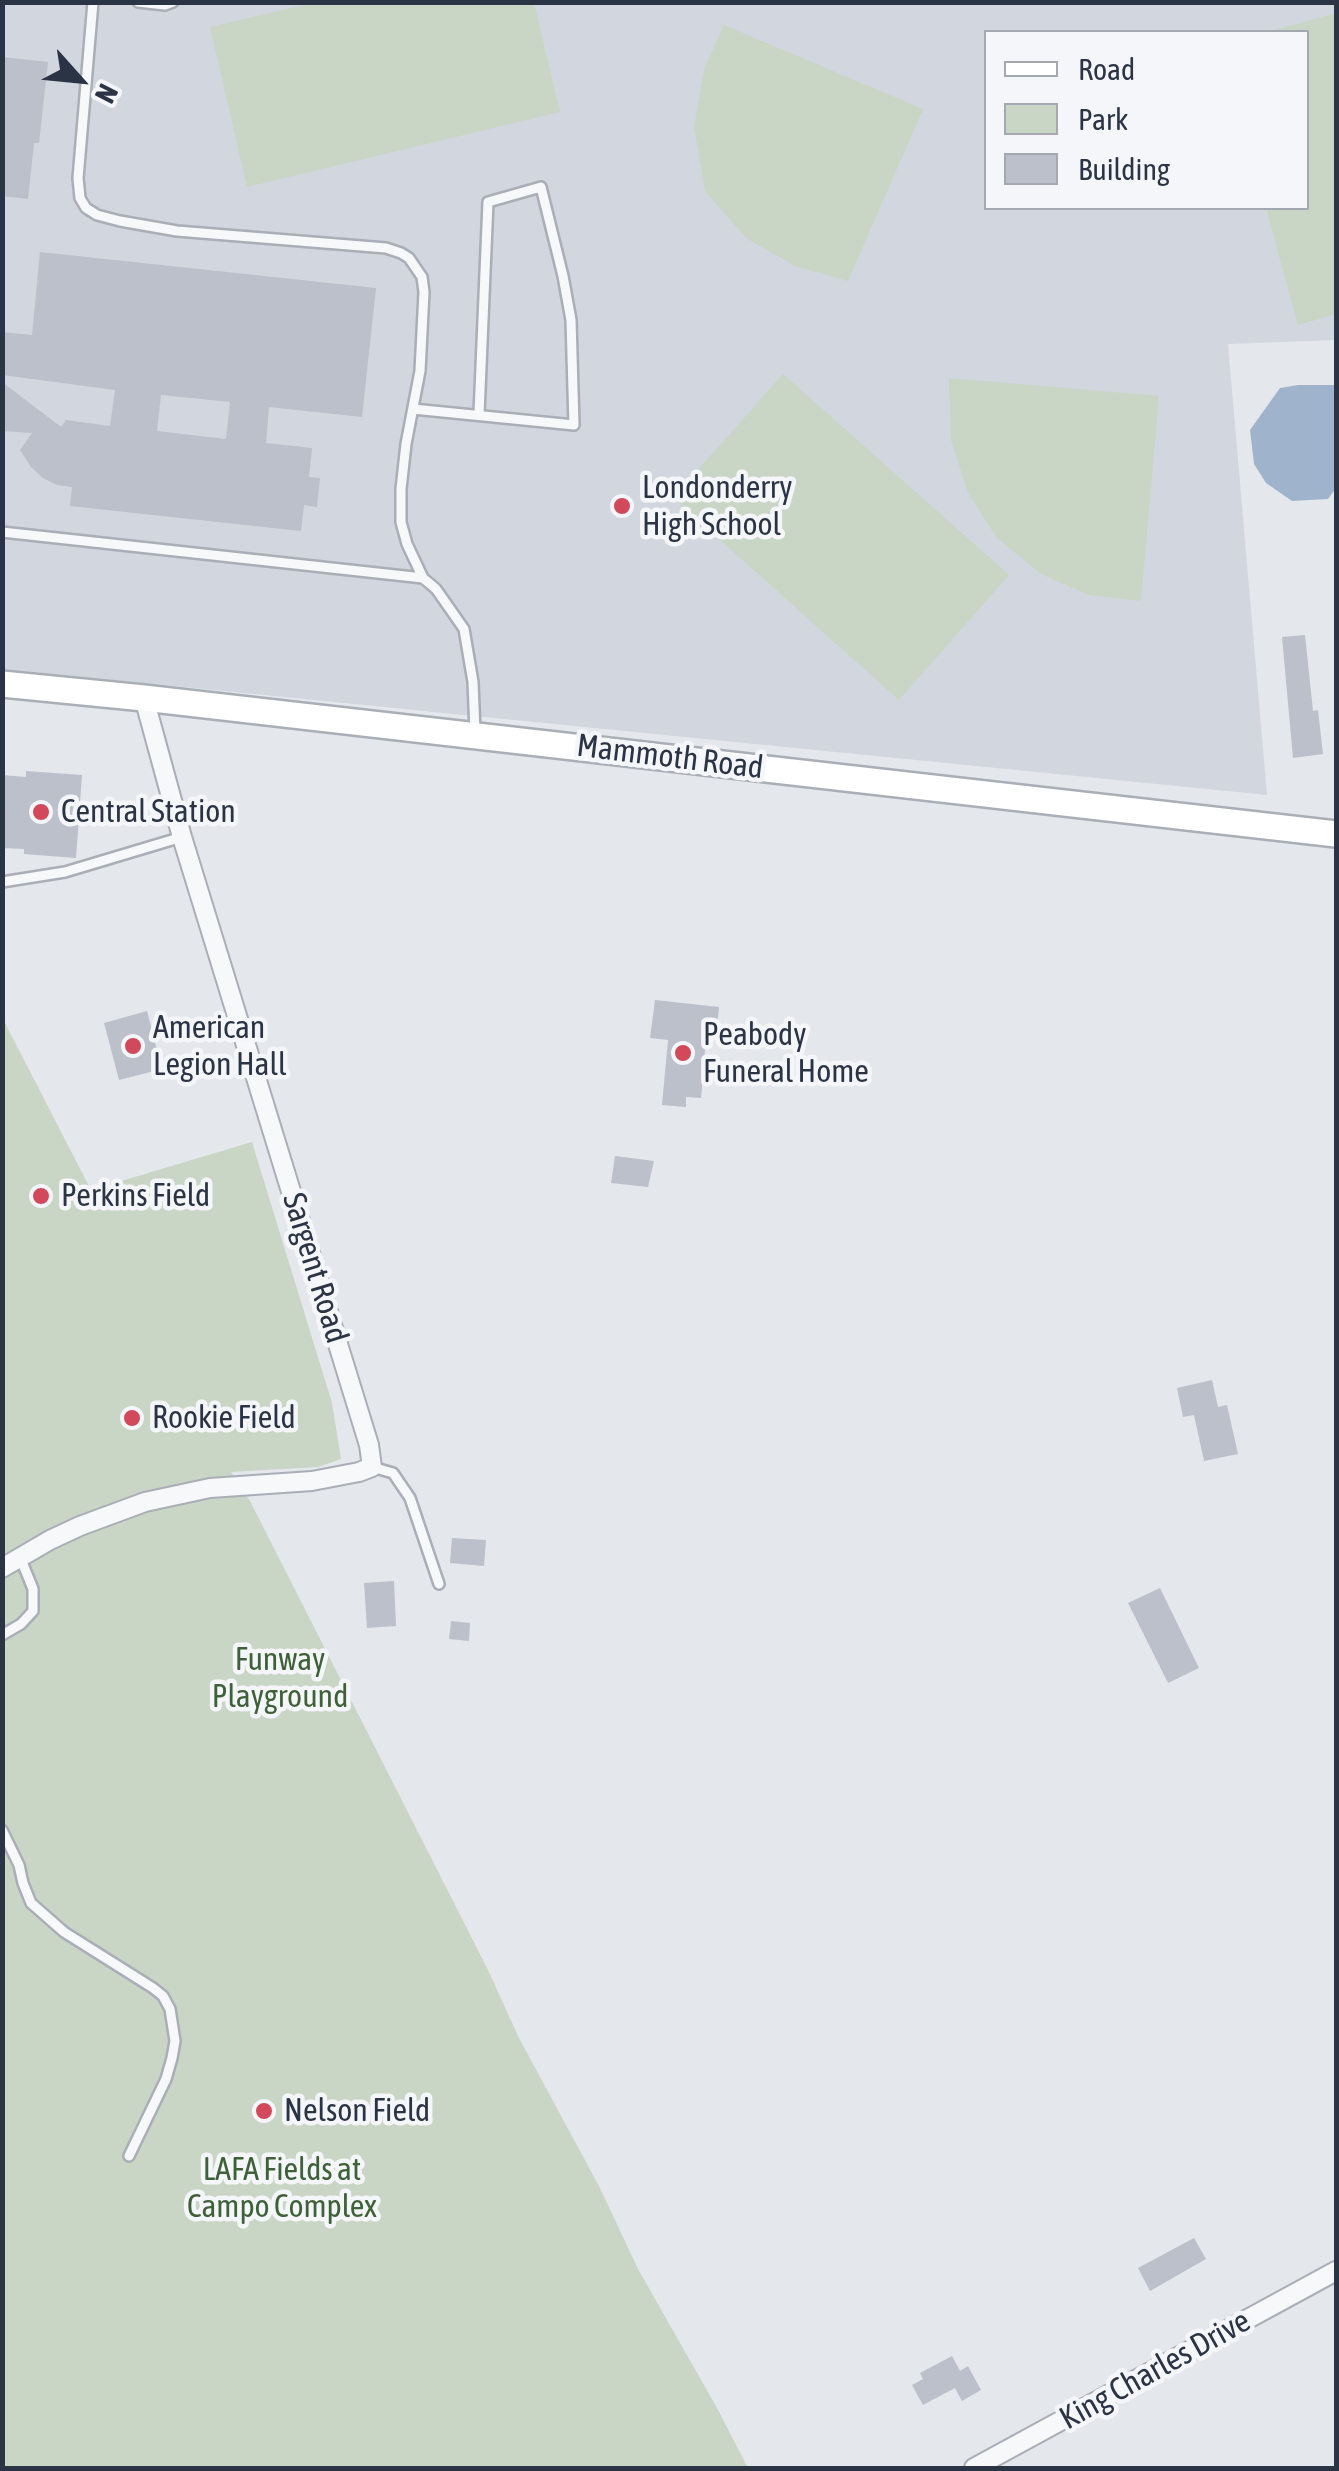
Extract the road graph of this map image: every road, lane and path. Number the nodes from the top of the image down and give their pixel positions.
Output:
1 (93, 2) edge
2 (138, 2) edge
3 (173, 2) edge
4 (412, 409) junction
5 (479, 414) junction
6 (2, 532) edge
7 (423, 578) junction
8 (2, 684) edge
9 (144, 698) junction
10 (475, 735) junction
11 (1336, 834) edge
12 (182, 837) junction
13 (2, 882) edge
14 (372, 1467) junction
15 (20, 1556) junction
16 (2, 1568) edge
17 (439, 1584) dead end
18 (2, 1636) edge
19 (2, 1830) edge
20 (129, 2156) dead end
21 (1336, 2271) edge
22 (974, 2468) edge

1 - 4 lane
2 - 3 lane
4 - 5 lane
4 - 7 lane
5 - 5 lane
6 - 7 lane
7 - 10 lane
8 - 9 main road, Mammoth Road
9 - 10 main road, Mammoth Road
9 - 12 street, Sargent Road
10 - 11 main road, Mammoth Road
12 - 13 lane
12 - 14 street, Sargent Road
14 - 15 street
14 - 17 lane
15 - 16 street
15 - 18 lane
19 - 20 lane
21 - 22 street, King Charles Drive

